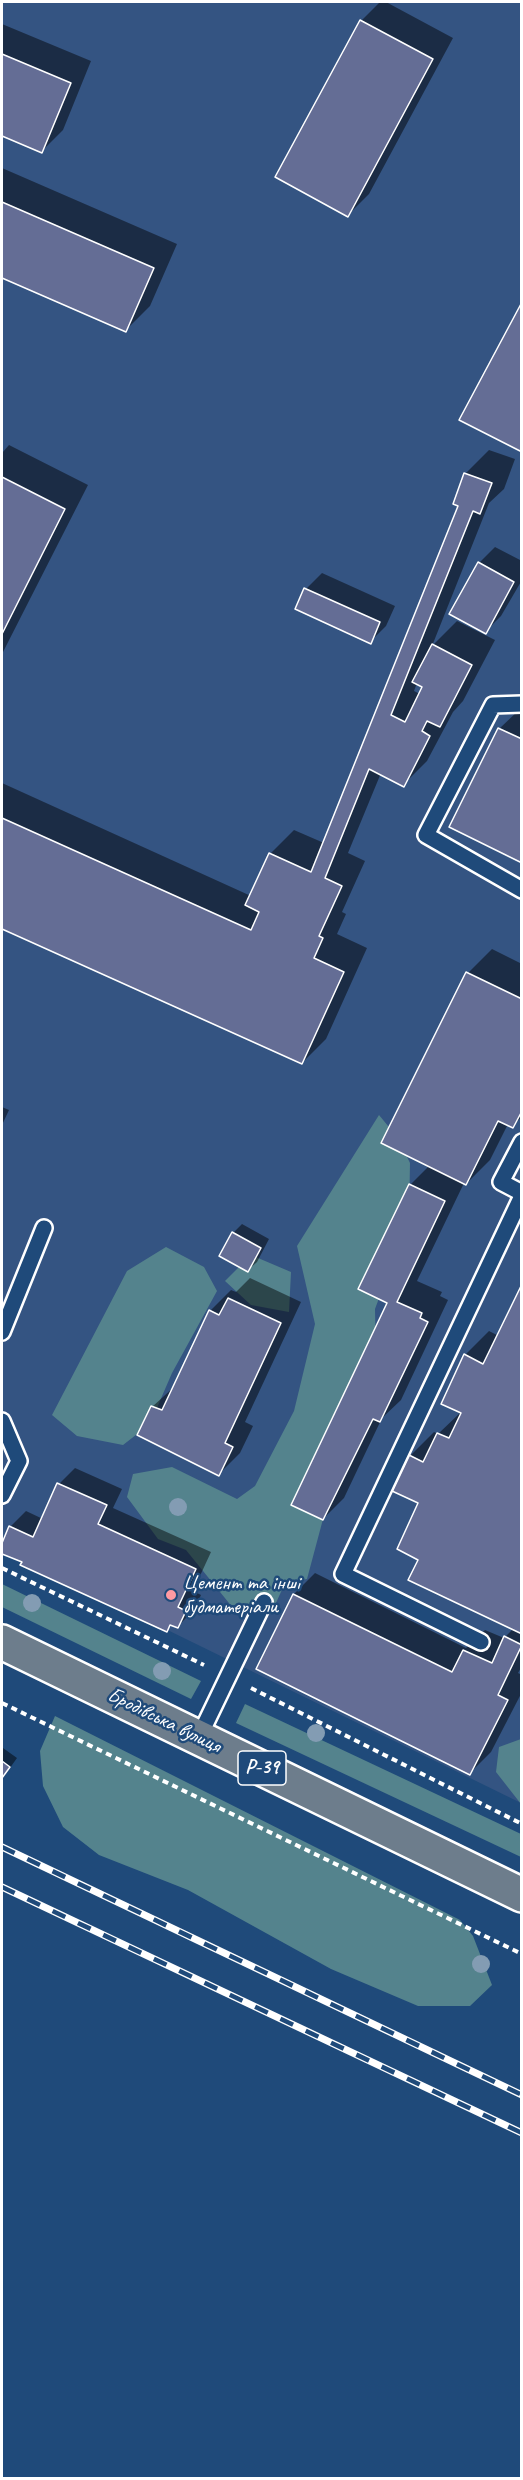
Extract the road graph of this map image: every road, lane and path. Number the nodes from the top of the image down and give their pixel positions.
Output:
1 (522, 704) edge
2 (522, 890) edge
3 (522, 1142) edge
4 (522, 1194) edge
5 (44, 1228) dead end
6 (2, 1332) edge
7 (2, 1421) edge
8 (2, 1495) edge
9 (2, 1568) edge
10 (264, 1602) dead end
11 (2, 1642) edge
12 (481, 1642) dead end
13 (228, 1676) junction
14 (2, 1703) edge
15 (199, 1737) junction
16 (522, 1824) edge
17 (522, 1894) edge
18 (522, 1954) edge

1 - 2 lane
3 - 4 lane
4 - 12 lane
5 - 6 lane
7 - 8 lane
9 - 13 path
10 - 13 lane
11 - 15 main road, Бродівська вулиця / Р-39
13 - 15 lane
13 - 16 path
14 - 18 path
15 - 17 main road, Бродівська вулиця / Р-39

